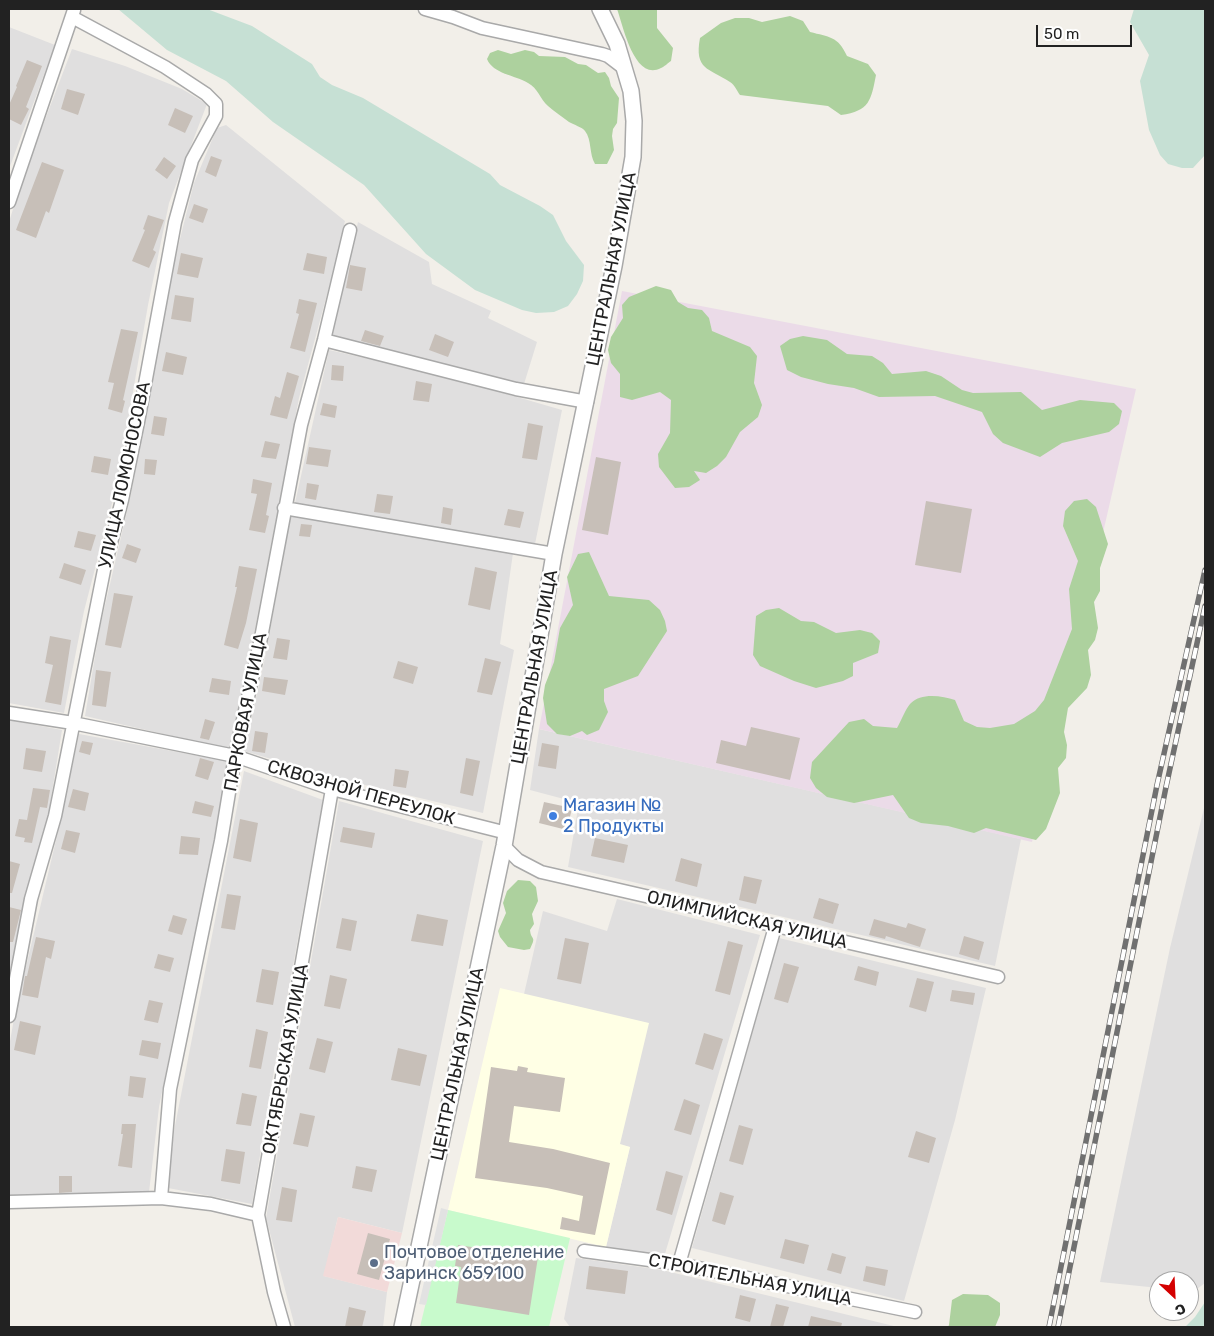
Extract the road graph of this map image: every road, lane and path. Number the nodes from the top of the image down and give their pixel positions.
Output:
1 (425, 9) edge
2 (600, 9) edge
3 (73, 13) edge
4 (625, 69) junction
5 (9, 202) edge
6 (350, 230) dead end
7 (324, 340) junction
8 (587, 402) junction
9 (284, 508) junction
10 (554, 554) junction
11 (9, 713) edge
12 (73, 723) junction
13 (235, 756) junction
14 (332, 789) junction
15 (505, 839) junction
16 (775, 927) junction
17 (998, 977) dead end
18 (9, 1016) edge
19 (161, 1198) junction
20 (9, 1202) edge
21 (258, 1216) junction
22 (584, 1251) dead end
23 (679, 1264) junction
24 (915, 1312) dead end
25 (284, 1327) edge
26 (402, 1327) edge

1 - 4 street
2 - 4 street, ЦЕНТРАЛЬНАЯ УЛИЦА
3 - 5 street
3 - 12 street, УЛИЦА ЛОМОНОСОВА
4 - 8 street, ЦЕНТРАЛЬНАЯ УЛИЦА
6 - 7 street, ПАРКОВАЯ УЛИЦА
7 - 8 street
7 - 9 street, ПАРКОВАЯ УЛИЦА
8 - 10 street, ЦЕНТРАЛЬНАЯ УЛИЦА
9 - 10 street
9 - 13 street, ПАРКОВАЯ УЛИЦА
10 - 15 street, ЦЕНТРАЛЬНАЯ УЛИЦА
11 - 12 street, СКВОЗНОЙ ПЕРЕУЛОК
12 - 13 street, СКВОЗНОЙ ПЕРЕУЛОК
12 - 18 street, УЛИЦА ЛОМОНОСОВА
13 - 14 street, СКВОЗНОЙ ПЕРЕУЛОК
13 - 19 street, ПАРКОВАЯ УЛИЦА
14 - 15 street, СКВОЗНОЙ ПЕРЕУЛОК
14 - 21 street, ОКТЯБРЬСКАЯ УЛИЦА
15 - 16 street, ОЛИМПИЙСКАЯ УЛИЦА
15 - 26 street, ЦЕНТРАЛЬНАЯ УЛИЦА
16 - 17 street, ОЛИМПИЙСКАЯ УЛИЦА
16 - 23 street
19 - 20 street
19 - 21 street
21 - 25 street, ОКТЯБРЬСКАЯ УЛИЦА
22 - 23 street, СТРОИТЕЛЬНАЯ УЛИЦА
23 - 24 street, СТРОИТЕЛЬНАЯ УЛИЦА

